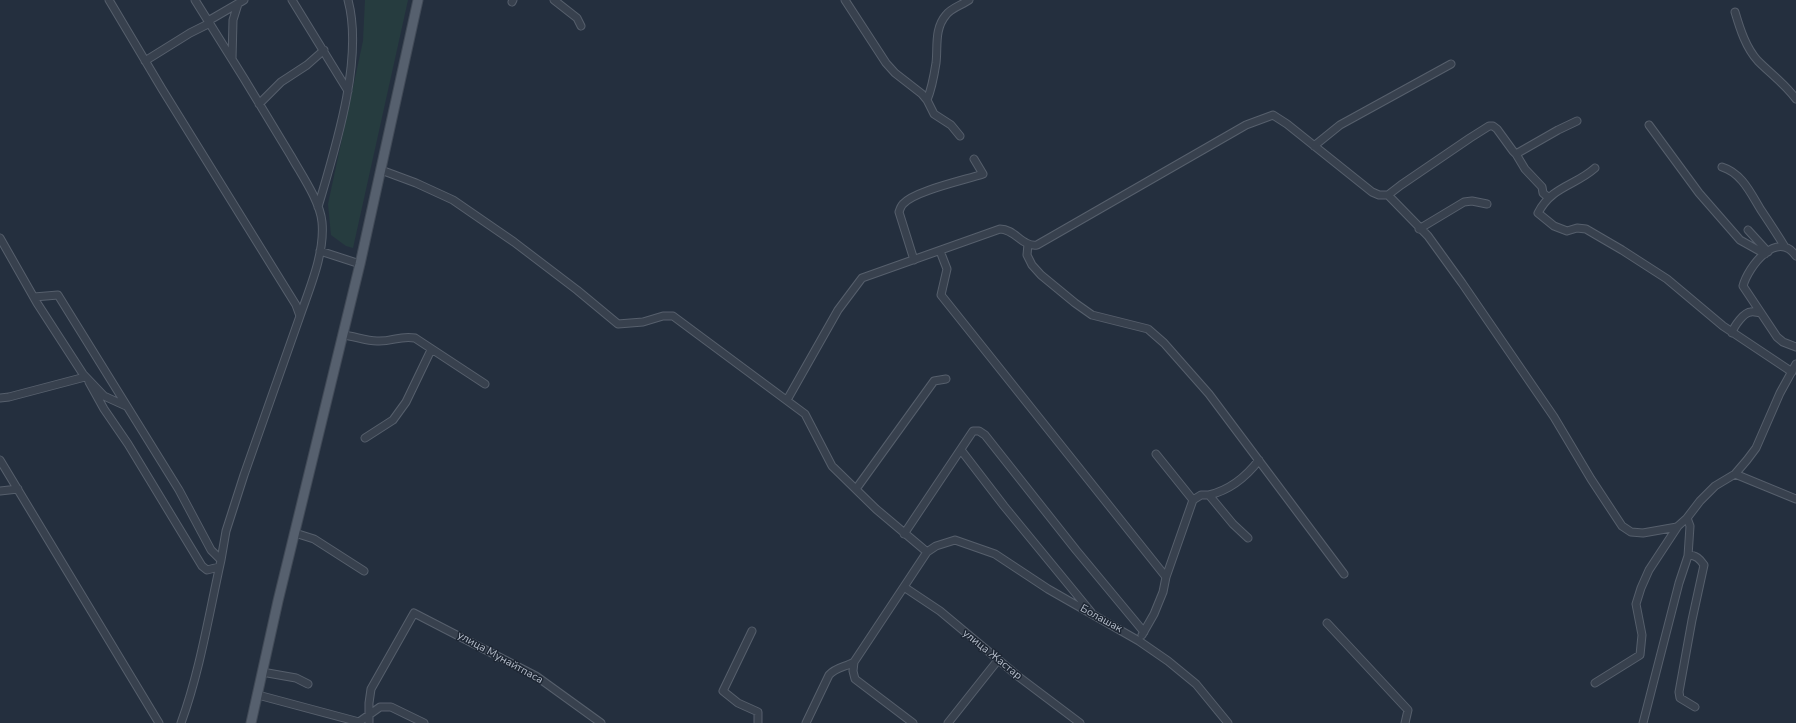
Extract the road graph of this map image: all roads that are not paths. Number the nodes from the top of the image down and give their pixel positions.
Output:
1 (109, 0) edge
2 (196, 0) edge
3 (292, 0) edge
4 (348, 0) edge
5 (418, 0) edge
6 (554, 0) edge
7 (845, 0) edge
8 (969, 0) edge
9 (241, 2) edge
10 (1735, 12) dead end
11 (209, 22) junction
12 (581, 26) dead end
13 (324, 50) junction
14 (145, 61) junction
15 (233, 61) junction
16 (1450, 64) dead end
17 (348, 91) junction
18 (1796, 99) edge
19 (927, 100) junction
20 (259, 104) junction
21 (1577, 121) dead end
22 (1649, 125) dead end
23 (960, 136) dead end
24 (1314, 146) junction
25 (1516, 154) junction
26 (974, 159) dead end
27 (1722, 167) dead end
28 (1595, 168) dead end
29 (381, 170) junction
30 (1388, 195) junction
31 (1549, 198) junction
32 (1487, 204) dead end
33 (318, 207) junction
34 (1419, 229) junction
35 (1748, 230) dead end
36 (0, 238) edge
37 (1028, 244) junction
38 (1785, 247) junction
39 (320, 251) junction
40 (940, 251) junction
41 (1767, 253) junction
42 (1796, 256) edge
43 (914, 260) junction
44 (360, 264) junction
45 (34, 297) junction
46 (1761, 313) junction
47 (300, 316) junction
48 (1732, 333) junction
49 (343, 335) junction
50 (1796, 347) edge
51 (431, 350) junction
52 (1796, 364) edge
53 (1792, 372) junction
54 (87, 379) junction
55 (946, 379) dead end
56 (485, 384) dead end
57 (0, 398) edge
58 (787, 400) junction
59 (128, 408) junction
60 (365, 438) dead end
61 (961, 450) junction
62 (1156, 454) dead end
63 (0, 460) edge
64 (1259, 460) junction
65 (1735, 474) junction
66 (18, 489) junction
67 (856, 489) junction
68 (0, 491) edge
69 (1209, 495) junction
70 (1796, 499) edge
71 (1193, 500) junction
72 (1687, 518) junction
73 (1678, 526) junction
74 (295, 533) junction
75 (904, 534) junction
76 (1248, 538) dead end
77 (927, 552) junction
78 (1688, 555) junction
79 (220, 563) junction
80 (364, 571) dead end
81 (1344, 574) dead end
82 (1166, 577) junction
83 (904, 587) junction
84 (1093, 615) junction
85 (1327, 622) dead end
86 (752, 631) dead end
87 (1144, 632) junction
88 (1139, 641) junction
89 (998, 660) junction
90 (854, 662) junction
91 (262, 672) junction
92 (1595, 683) dead end
93 (308, 684) dead end
94 (258, 694) junction
95 (1695, 706) dead end
96 (368, 719) edge
97 (159, 723) edge
98 (181, 723) edge
99 (251, 723) edge
100 (424, 723) edge
101 (601, 723) edge
102 (758, 723) edge
103 (806, 723) edge
104 (914, 723) edge
105 (948, 723) edge
106 (1080, 723) edge
107 (1228, 723) edge
108 (1405, 723) edge
109 (1643, 723) edge

1 - 14 street
2 - 11 street
3 - 13 street
4 - 17 street
5 - 29 main road
6 - 12 street
7 - 19 street
8 - 19 street
9 - 11 street
9 - 15 street
10 - 18 street
11 - 14 street
11 - 15 street
13 - 17 street
13 - 20 street
14 - 47 street
15 - 20 street
16 - 24 street
17 - 33 street
19 - 23 street
20 - 33 street
21 - 25 street
22 - 41 street
24 - 30 street
24 - 37 street
25 - 30 street
25 - 31 street
26 - 43 street
27 - 38 street
28 - 31 street
29 - 44 main road
29 - 58 street
30 - 34 street
31 - 48 street
32 - 34 street
33 - 39 street
34 - 73 street
35 - 41 street
36 - 45 street
37 - 40 street
37 - 64 street
38 - 41 street
38 - 42 street
39 - 44 street
39 - 47 street
40 - 43 street
40 - 82 street
41 - 46 street
43 - 58 street
44 - 49 main road
45 - 54 street
45 - 59 street
46 - 48 street
46 - 50 street
47 - 79 street
48 - 53 street
49 - 51 street
49 - 74 main road
51 - 56 street
51 - 60 street
52 - 53 street
53 - 65 street
54 - 57 street
54 - 59 street
54 - 79 street
55 - 67 street
58 - 67 street
59 - 79 street
61 - 75 street
61 - 84 street
61 - 87 street
62 - 71 street
63 - 66 street
64 - 69 street
64 - 81 street
65 - 70 street
65 - 72 street
66 - 68 street
66 - 97 street
67 - 75 street
69 - 71 street
69 - 76 street
71 - 82 street
72 - 73 street
72 - 78 street
73 - 92 street
74 - 80 street
74 - 91 main road
75 - 77 street
77 - 83 street
77 - 84 street, Болашак
78 - 95 street
78 - 109 street
79 - 98 street
82 - 87 street
83 - 89 street, улица Жастар
83 - 90 street
84 - 88 street, Болашак
85 - 108 street
86 - 102 street
87 - 88 street
88 - 107 street, Болашак
89 - 105 street
89 - 106 street, улица Жастар
90 - 103 street
90 - 104 street
91 - 93 street
91 - 94 main road
94 - 96 street
94 - 99 main road
96 - 100 street
96 - 101 street, улица Мунайтпаса

